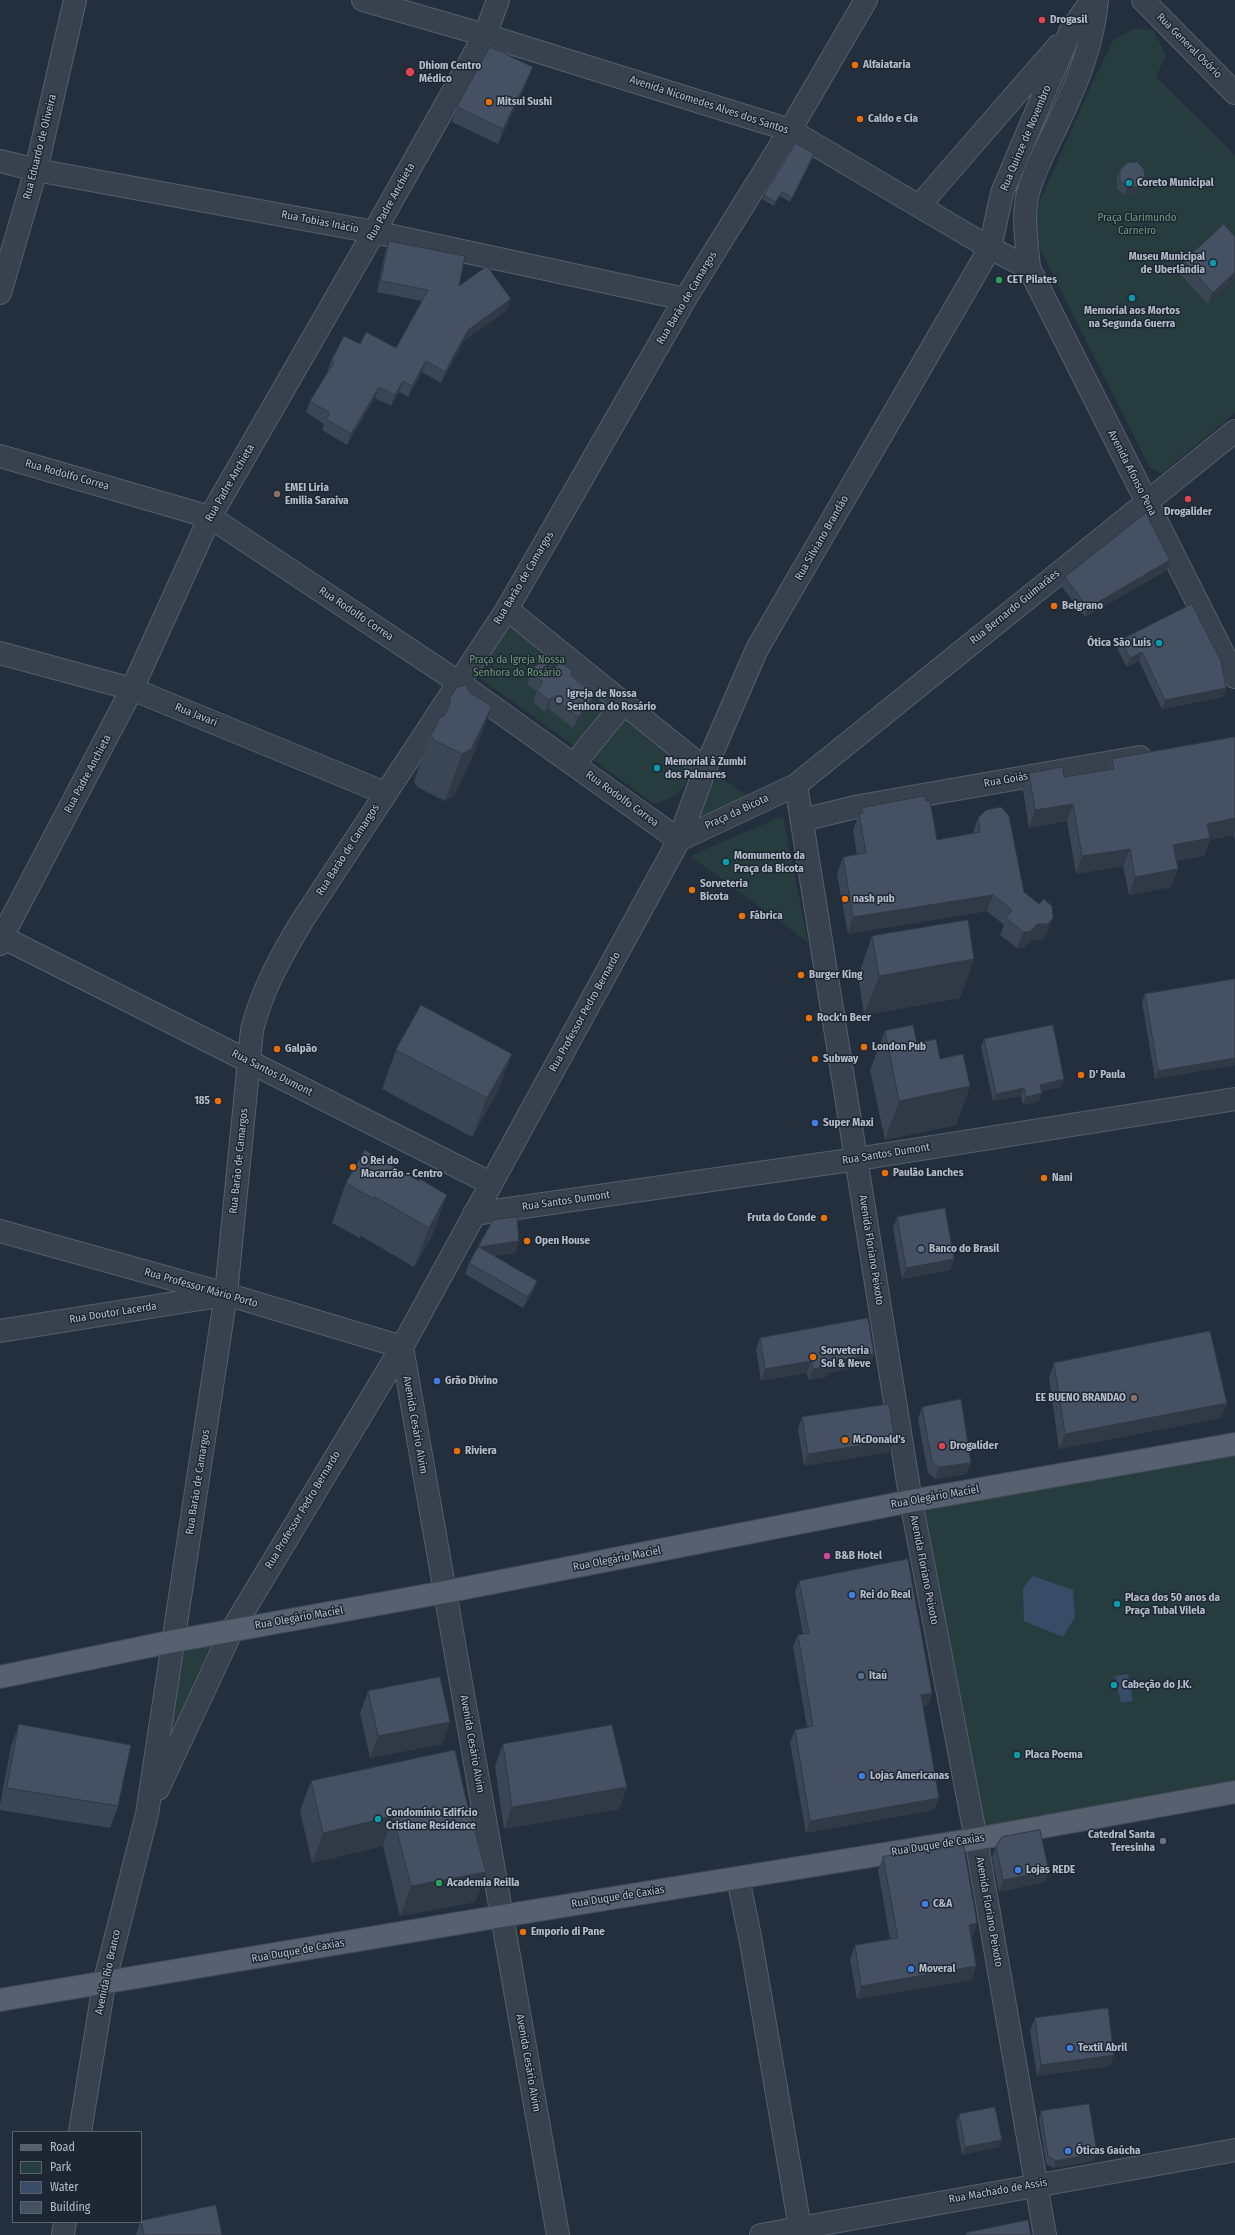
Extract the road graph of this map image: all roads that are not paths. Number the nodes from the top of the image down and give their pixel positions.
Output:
1 (75, 0) edge
2 (363, 0) edge
3 (498, 0) edge
4 (866, 0) edge
5 (1092, 0) edge
6 (1097, 0) edge
7 (1143, 0) edge
8 (1072, 30) junction
9 (485, 35) junction
10 (1235, 92) edge
11 (790, 130) junction
12 (0, 161) edge
13 (36, 170) junction
14 (919, 206) junction
15 (374, 232) junction
16 (990, 248) junction
17 (1029, 268) junction
18 (0, 294) edge
19 (685, 299) junction
20 (1235, 431) edge
21 (0, 456) edge
22 (1146, 501) junction
23 (210, 516) junction
24 (507, 609) junction
25 (0, 653) edge
26 (1235, 677) edge
27 (458, 682) junction
28 (132, 689) junction
29 (624, 703) junction
30 (583, 753) dead end
31 (1159, 754) edge
32 (705, 769) junction
33 (796, 785) junction
34 (385, 793) junction
35 (802, 820) junction
36 (679, 840) junction
37 (1, 939) edge
38 (249, 1062) junction
39 (1235, 1099) edge
40 (857, 1159) junction
41 (490, 1183) junction
42 (474, 1214) junction
43 (0, 1231) edge
44 (226, 1294) junction
45 (0, 1331) edge
46 (402, 1347) junction
47 (1235, 1444) edge
48 (911, 1502) junction
49 (445, 1592) junction
50 (232, 1630) junction
51 (174, 1641) junction
52 (0, 1678) edge
53 (1235, 1792) edge
54 (147, 1814) junction
55 (976, 1839) junction
56 (738, 1878) junction
57 (502, 1916) junction
58 (104, 1984) junction
59 (0, 2000) edge
60 (80, 2131) edge
61 (1235, 2150) edge
62 (1037, 2184) junction
63 (65, 2223) edge
64 (800, 2228) junction
65 (63, 2235) edge
66 (558, 2235) edge
67 (761, 2235) edge
68 (1045, 2235) edge

1 - 13 street, Rua Eduardo de Oliveira
2 - 9 street, Avenida Nicomedes Alves dos Santos
3 - 9 street, Rua Padre Anchieta
4 - 11 street, Rua Barão de Camargos
5 - 8 street, Rua Quinze de Novembro
6 - 17 street
7 - 10 street, Rua General Osório
8 - 14 street, Rua Quinze de Novembro
8 - 16 street, Rua Quinze de Novembro
9 - 11 street, Avenida Nicomedes Alves dos Santos
9 - 15 street, Rua Padre Anchieta
11 - 14 street, Avenida Nicomedes Alves dos Santos
11 - 19 street, Rua Barão de Camargos
12 - 13 street, Rua Tobias Inácio
13 - 15 street, Rua Tobias Inácio
13 - 18 street, Rua Eduardo de Oliveira
14 - 16 street, Avenida Nicomedes Alves dos Santos
15 - 19 street, Rua Tobias Inácio
15 - 23 street, Rua Padre Anchieta
16 - 17 street, Avenida Nicomedes Alves dos Santos
16 - 32 street, Rua Silviano Brandão
17 - 22 street, Avenida Afonso Pena
19 - 24 street, Rua Barão de Camargos
20 - 22 street, Rua Bernardo Guimarães
21 - 23 street, Rua Rodolfo Correa
22 - 26 street, Avenida Afonso Pena
22 - 33 street, Rua Bernardo Guimarães
23 - 27 street, Rua Rodolfo Correa
23 - 28 street, Rua Padre Anchieta
24 - 27 street, Rua Barão de Camargos
24 - 29 street
25 - 28 street, Rua Javari
27 - 34 street, Rua Barão de Camargos
27 - 36 street, Rua Rodolfo Correa
28 - 34 street, Rua Javari
28 - 37 street, Rua Padre Anchieta
29 - 30 street
29 - 32 street
31 - 35 street, Rua Goiás
32 - 36 street, Rua Silviano Brandão
33 - 35 street, Avenida Floriano Peixoto
33 - 36 street, Praça da Bicota
34 - 38 street, Rua Barão de Camargos
35 - 40 street, Avenida Floriano Peixoto
36 - 41 street, Rua Professor Pedro Bernardo
37 - 38 street, Rua Santos Dumont
38 - 41 street, Rua Santos Dumont
38 - 44 street, Rua Barão de Camargos
39 - 40 street, Rua Santos Dumont
40 - 42 street, Rua Santos Dumont
40 - 48 street, Avenida Floriano Peixoto
41 - 42 street
42 - 46 street, Rua Professor Pedro Bernardo
43 - 44 street, Rua Professor Mário Porto
44 - 45 street, Rua Doutor Lacerda
44 - 46 street, Rua Professor Mário Porto
44 - 51 street, Rua Barão de Camargos
46 - 49 street, Avenida Cesário Alvim
46 - 50 street, Rua Professor Pedro Bernardo
47 - 48 main road, Rua Olegário Maciel
48 - 49 main road, Rua Olegário Maciel
48 - 55 street, Avenida Floriano Peixoto
49 - 50 main road, Rua Olegário Maciel
49 - 57 street, Avenida Cesário Alvim
50 - 51 main road, Rua Olegário Maciel
50 - 54 street, Rua Professor Pedro Bernardo
51 - 52 main road, Rua Olegário Maciel
51 - 54 street, Rua Barão de Camargos
53 - 55 main road, Rua Duque de Caxias
54 - 58 street, Avenida Rio Branco
55 - 56 main road, Rua Duque de Caxias
55 - 62 street, Avenida Floriano Peixoto
56 - 57 main road, Rua Duque de Caxias
56 - 64 street
57 - 58 main road, Rua Duque de Caxias
57 - 66 street, Avenida Cesário Alvim
58 - 59 main road, Rua Duque de Caxias
58 - 60 street, Avenida Rio Branco
61 - 62 street, Rua Machado de Assis
62 - 64 street, Rua Machado de Assis
62 - 68 street, Avenida Floriano Peixoto
63 - 65 street
64 - 67 street, Rua Machado de Assis

